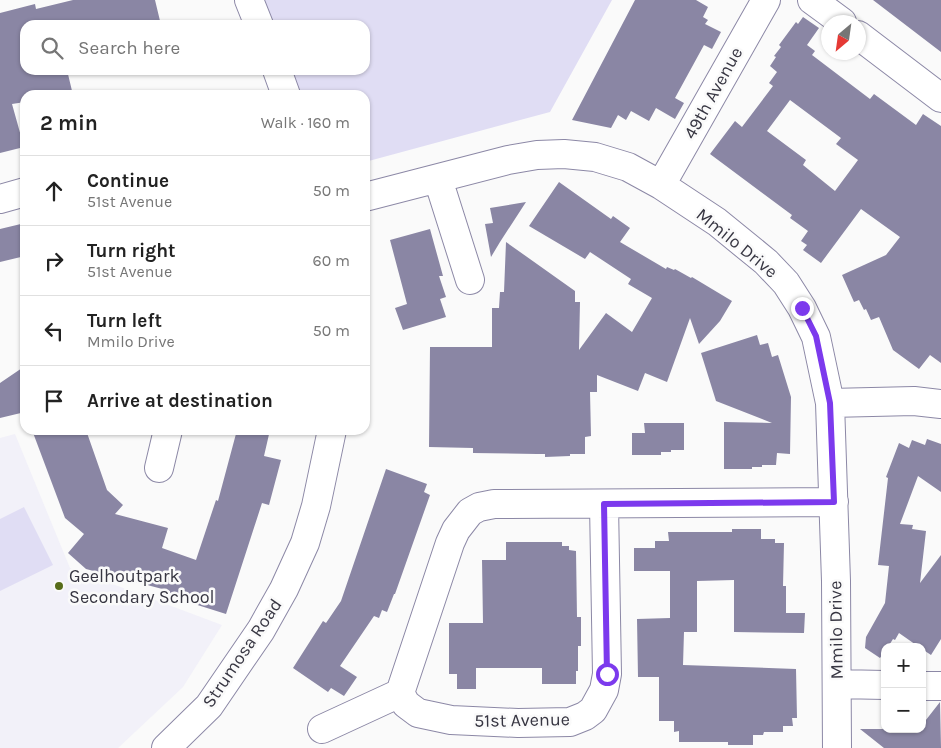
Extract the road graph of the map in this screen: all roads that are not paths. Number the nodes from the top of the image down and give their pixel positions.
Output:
1 (249, 0) edge
2 (766, 0) edge
3 (812, 0) edge
4 (832, 15) edge
5 (257, 20) edge
6 (866, 41) edge
7 (278, 75) edge
8 (284, 90) edge
9 (941, 98) edge
10 (438, 179) junction
11 (661, 185) junction
12 (20, 193) edge
13 (370, 196) edge
14 (0, 199) edge
15 (470, 280) dead end
16 (830, 403) junction
17 (941, 404) edge
18 (167, 435) edge
19 (331, 435) edge
20 (159, 468) dead end
21 (834, 502) junction
22 (604, 504) junction
23 (837, 684) junction
24 (881, 685) edge
25 (926, 686) edge
26 (941, 686) edge
27 (400, 693) junction
28 (322, 729) dead end
29 (166, 748) edge
30 (837, 748) edge

1 - 5 street
2 - 11 street, 49th Avenue
3 - 4 street
6 - 9 street
7 - 8 street
10 - 11 street, Mmilo Drive
10 - 13 street, Mmilo Drive
10 - 15 street
11 - 16 street, Mmilo Drive
12 - 14 street
16 - 17 street
16 - 21 street, Mmilo Drive
18 - 20 street
19 - 29 street, Strumosa Road
21 - 22 street
21 - 23 street, Mmilo Drive
22 - 27 street
22 - 27 street, 51st Avenue
23 - 24 street
23 - 30 street, Mmilo Drive
25 - 26 street
27 - 28 street

